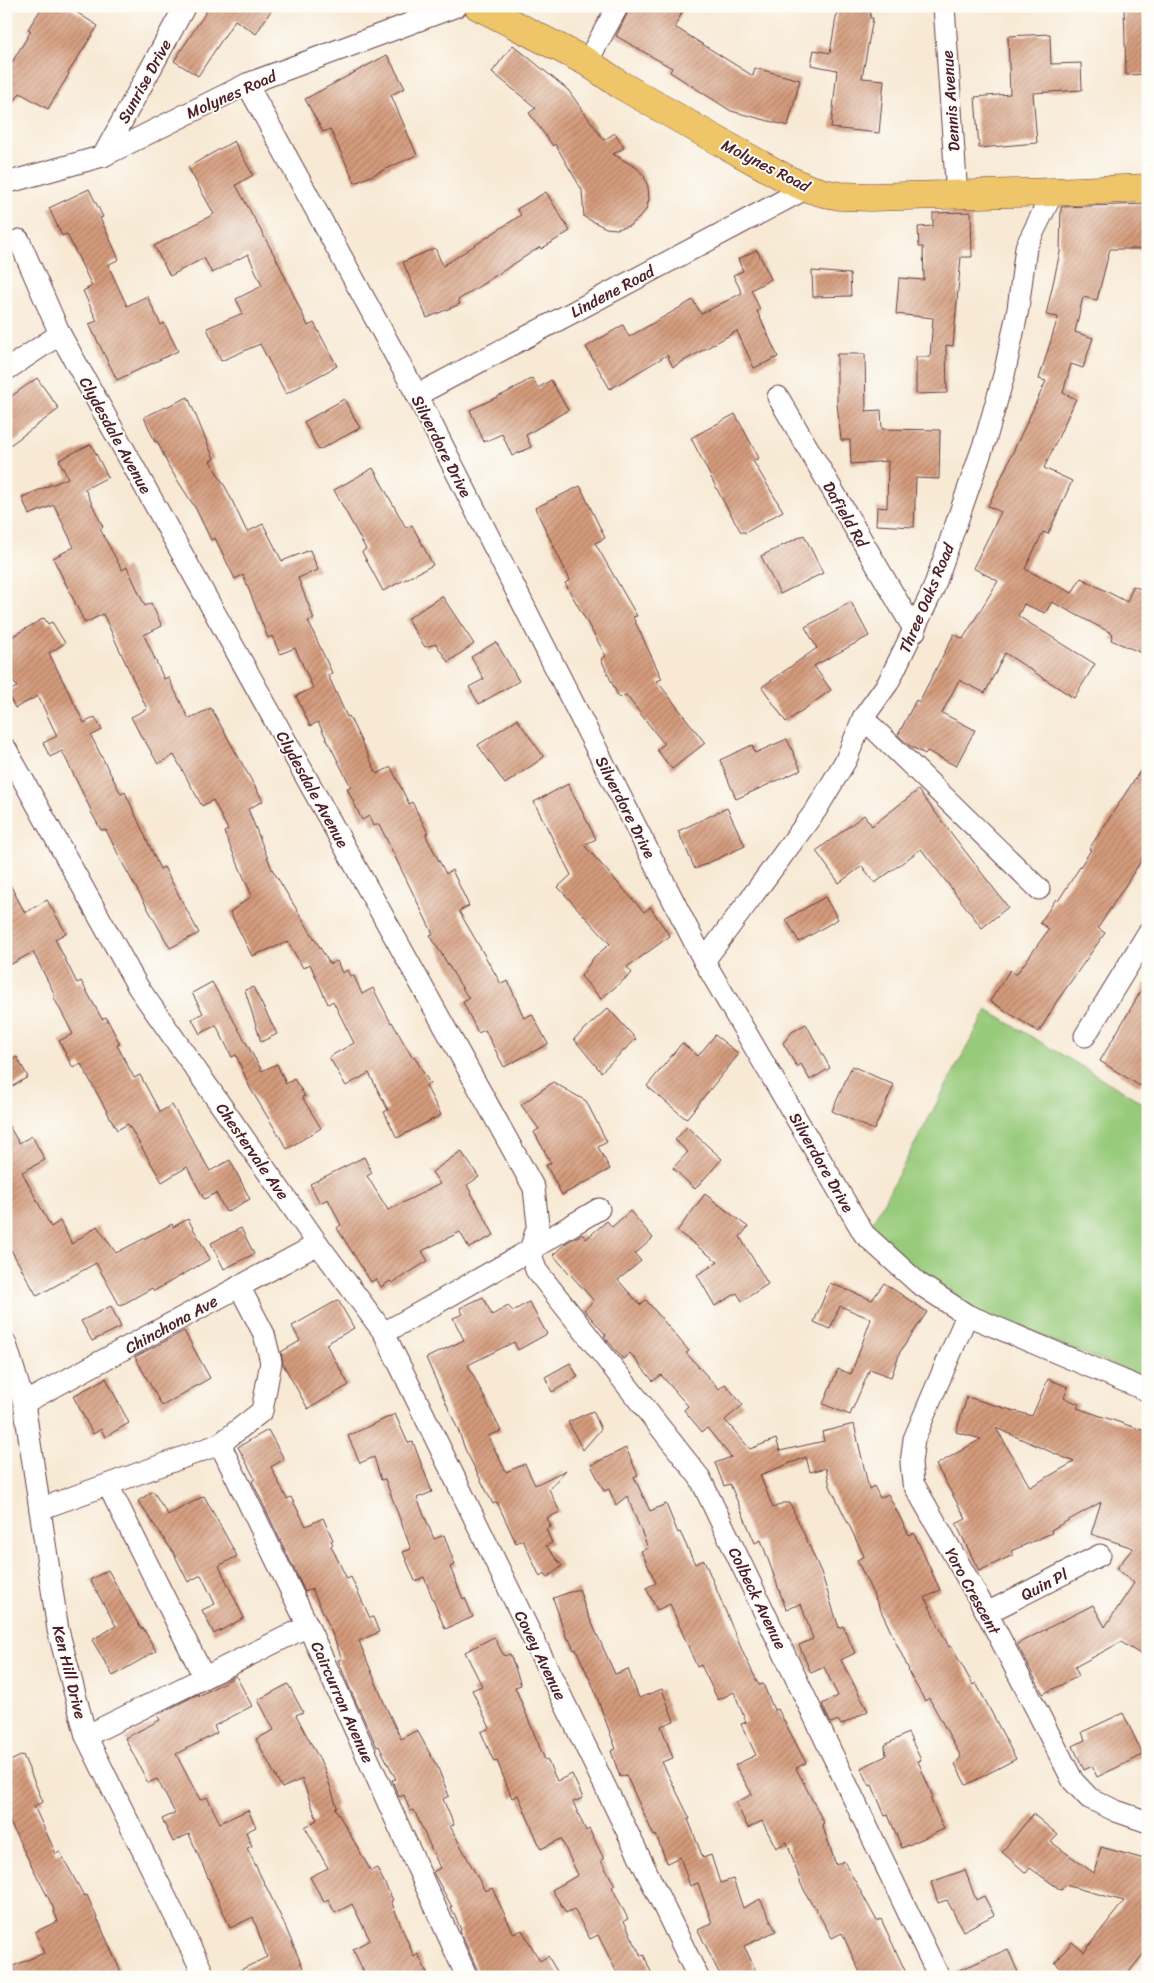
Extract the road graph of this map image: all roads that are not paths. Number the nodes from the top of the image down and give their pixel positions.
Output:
1 (185, 6) edge
2 (457, 6) edge
3 (478, 6) edge
4 (618, 6) edge
5 (944, 6) edge
6 (587, 62) junction
7 (247, 84) junction
8 (103, 156) junction
9 (6, 183) edge
10 (807, 188) junction
11 (1148, 188) edge
12 (1053, 192) junction
13 (957, 196) junction
14 (18, 240) dead end
15 (60, 334) junction
16 (6, 370) edge
17 (416, 395) junction
18 (778, 397) dead end
19 (915, 631) junction
20 (863, 718) junction
21 (6, 750) edge
22 (1040, 889) dead end
23 (1148, 933) edge
24 (704, 961) junction
25 (1085, 1036) dead end
26 (599, 1209) dead end
27 (318, 1244) junction
28 (530, 1250) junction
29 (239, 1286) junction
30 (967, 1315) junction
31 (384, 1332) junction
32 (6, 1344) edge
33 (1148, 1391) edge
34 (24, 1403) junction
35 (220, 1444) junction
36 (108, 1485) junction
37 (40, 1509) junction
38 (1100, 1555) dead end
39 (987, 1613) junction
40 (308, 1626) junction
41 (204, 1678) junction
42 (86, 1736) junction
43 (1148, 1822) edge
44 (205, 1977) edge
45 (467, 1977) edge
46 (698, 1977) edge
47 (939, 1977) edge

1 - 8 street, Sunrise Drive
2 - 7 street, Molynes Road
3 - 6 main road, Molynes Road
4 - 6 street
5 - 13 street, Dennis Avenue
6 - 10 main road, Molynes Road
7 - 8 street, Molynes Road
7 - 17 street, Silverdore Drive
8 - 9 street, Molynes Road
10 - 13 main road, Molynes Road
10 - 17 street, Lindene Road
11 - 12 main road, Molynes Road
12 - 13 main road, Molynes Road
12 - 19 street, Three Oaks Road
14 - 15 street, Clydesdale Avenue
15 - 16 street
15 - 28 street, Clydesdale Avenue
17 - 24 street, Silverdore Drive
18 - 19 street, Dafield Rd
19 - 20 street, Three Oaks Road
20 - 22 street
20 - 24 street, Three Oaks Road
21 - 27 street, Chestervale Ave
23 - 25 street
24 - 30 street, Silverdore Drive
26 - 28 street
27 - 29 street, Chinchona Ave
27 - 31 street, Chestervale Ave
28 - 31 street
28 - 47 street, Colbeck Avenue
29 - 34 street, Chinchona Ave
29 - 35 street
30 - 33 street, Silverdore Drive
30 - 39 street, Yoro Crescent
31 - 46 street, Covey Avenue
32 - 34 street, Ken Hill Drive
34 - 37 street, Ken Hill Drive
35 - 36 street
35 - 40 street
36 - 37 street
36 - 41 street
37 - 42 street, Ken Hill Drive
38 - 39 street, Quin Pl
39 - 43 street, Yoro Crescent
40 - 41 street, Caircurran Avenue
40 - 45 street, Caircurran Avenue
41 - 42 street, Caircurran Avenue
42 - 44 street, Ken Hill Drive

